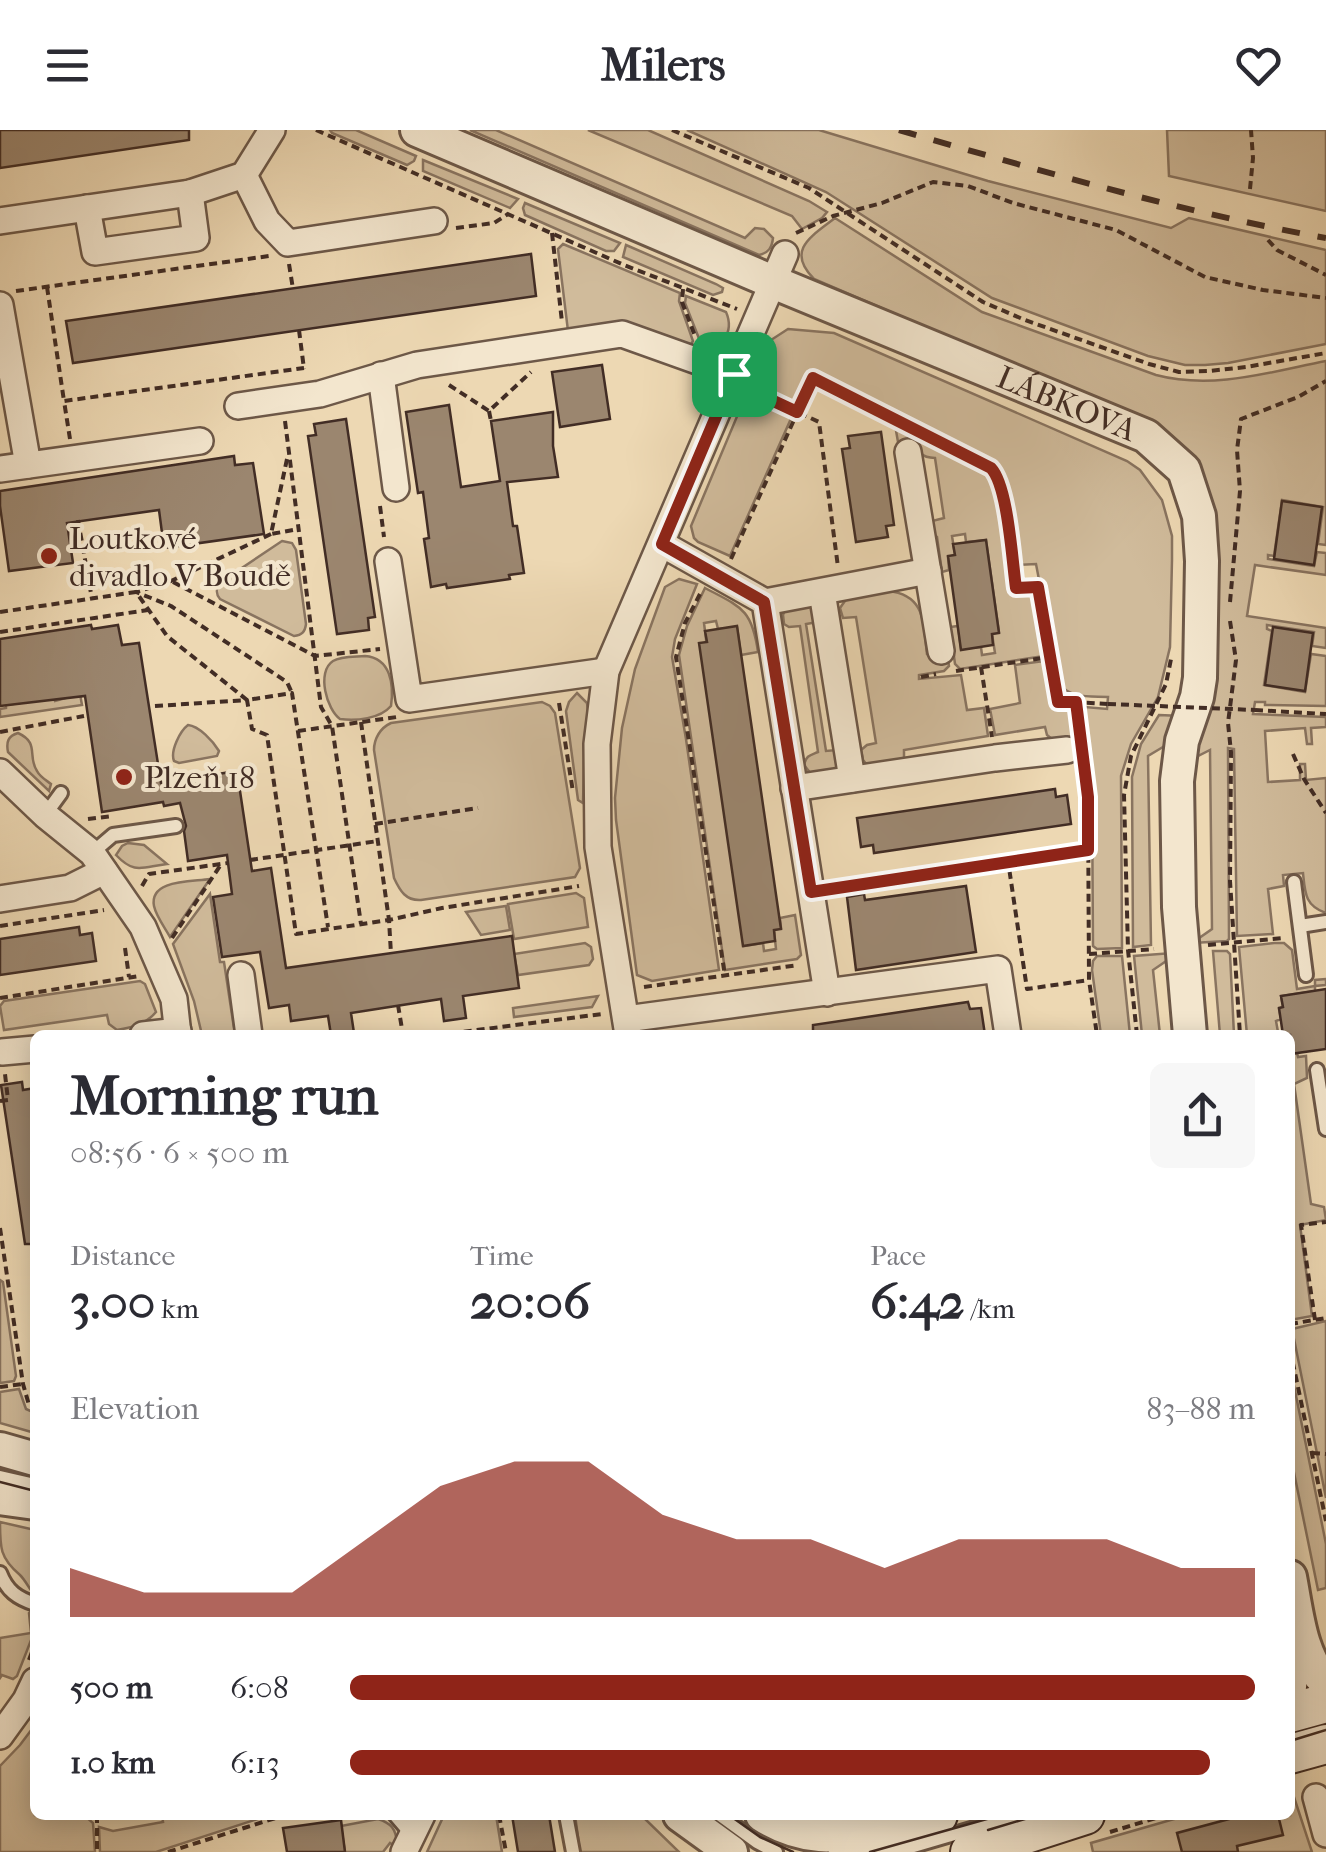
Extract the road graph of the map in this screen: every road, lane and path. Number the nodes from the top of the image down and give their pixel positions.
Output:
1 (272, 130) edge
2 (316, 130) edge
3 (416, 130) edge
4 (672, 130) edge
5 (1251, 130) edge
6 (244, 175) junction
7 (1250, 189) dead end
8 (190, 192) junction
9 (86, 208) junction
10 (847, 211) junction
11 (508, 214) junction
12 (0, 221) edge
13 (445, 225) joint
14 (552, 232) junction
15 (1268, 240) dead end
16 (287, 253) dead end
17 (269, 256) dead end
18 (784, 257) junction
19 (1326, 275) edge
20 (46, 286) junction
21 (293, 288) dead end
22 (684, 288) junction
23 (6, 298) edge
24 (1326, 298) edge
25 (758, 317) junction
26 (299, 330) dead end
27 (564, 342) junction
28 (1326, 352) edge
29 (701, 362) junction
30 (534, 370) dead end
31 (734, 374) junction
32 (381, 375) junction
33 (1326, 381) edge
34 (446, 382) dead end
35 (64, 401) junction
36 (238, 406) dead end
37 (489, 411) junction
38 (797, 412) junction
39 (890, 419) junction
40 (491, 421) dead end
41 (200, 441) dead end
42 (900, 443) joint
43 (288, 454) dead end
44 (72, 459) junction
45 (28, 465) junction
46 (0, 469) edge
47 (292, 484) dead end
48 (388, 498) joint
49 (78, 520) dead end
50 (300, 530) junction
51 (271, 534) junction
52 (662, 544) junction
53 (388, 561) joint
54 (928, 571) junction
55 (717, 575) junction
56 (171, 581) junction
57 (832, 590) junction
58 (136, 592) junction
59 (92, 598) junction
60 (764, 602) junction
61 (148, 610) junction
62 (0, 612) edge
63 (0, 632) edge
64 (390, 648) dead end
65 (315, 656) junction
66 (1172, 656) dead end
67 (1050, 657) junction
68 (943, 665) junction
69 (981, 667) junction
70 (606, 672) junction
71 (921, 676) dead end
72 (292, 693) junction
73 (558, 696) dead end
74 (247, 700) junction
75 (1076, 702) junction
76 (154, 706) dead end
77 (1326, 714) edge
78 (84, 716) dead end
79 (400, 716) dead end
80 (360, 722) junction
81 (332, 726) junction
82 (991, 729) dead end
83 (298, 731) junction
84 (0, 732) edge
85 (1077, 745) junction
86 (1293, 754) dead end
87 (0, 772) edge
88 (852, 779) junction
89 (794, 788) junction
90 (572, 790) dead end
91 (61, 793) dead end
92 (478, 808) dead end
93 (1326, 812) edge
94 (45, 814) junction
95 (376, 824) junction
96 (176, 826) dead end
97 (378, 841) junction
98 (350, 845) junction
99 (317, 850) junction
100 (1088, 850) junction
101 (284, 854) junction
102 (250, 860) dead end
103 (1008, 861) junction
104 (98, 862) junction
105 (222, 864) dead end
106 (604, 882) junction
107 (1294, 882) dead end
108 (811, 892) junction
109 (0, 898) edge
110 (390, 920) junction
111 (1326, 922) edge
112 (361, 924) junction
113 (1300, 926) junction
114 (328, 929) junction
115 (123, 935) dead end
116 (1274, 939) dead end
117 (1233, 942) junction
118 (1128, 950) junction
119 (1146, 950) dead end
120 (390, 954) dead end
121 (1089, 954) junction
122 (823, 962) junction
123 (160, 967) junction
124 (242, 974) dead end
125 (1306, 974) dead end
126 (725, 976) junction
127 (130, 978) junction
128 (1089, 980) junction
129 (827, 992) junction
130 (0, 998) edge
131 (398, 1006) dead end
132 (625, 1014) edge
133 (178, 1030) edge
134 (248, 1030) edge
135 (402, 1030) edge
136 (483, 1030) edge
137 (1007, 1030) edge
138 (1096, 1030) edge
139 (1136, 1030) edge
140 (1190, 1030) edge
141 (1240, 1030) edge
142 (30, 1049) edge
143 (2, 1052) edge
144 (1317, 1070) dead end
145 (1326, 1129) edge
146 (1326, 1222) edge
147 (0, 1228) edge
148 (1326, 1318) edge
149 (1314, 1320) junction
150 (1295, 1323) edge
151 (1295, 1373) edge
152 (24, 1384) junction
153 (0, 1388) edge
154 (30, 1406) edge
155 (0, 1449) edge
156 (1312, 1453) junction
157 (1326, 1454) edge
158 (30, 1457) edge
159 (0, 1476) edge
160 (30, 1484) edge
161 (0, 1498) edge
162 (30, 1503) edge
163 (1326, 1520) edge
164 (0, 1573) edge
165 (1295, 1600) edge
166 (30, 1602) edge
167 (1326, 1683) edge
168 (30, 1692) edge
169 (1326, 1702) edge
170 (1295, 1711) edge
171 (0, 1736) edge
172 (1326, 1744) edge
173 (1295, 1753) edge
174 (1316, 1798) dead end
175 (97, 1820) edge
176 (269, 1820) edge
177 (500, 1820) edge
178 (567, 1820) edge
179 (687, 1820) edge
180 (727, 1820) edge
181 (929, 1820) edge
182 (995, 1820) edge
183 (1069, 1820) edge
184 (1326, 1834) edge
185 (775, 1836) edge
186 (890, 1842) edge
187 (98, 1852) edge
188 (168, 1852) edge
189 (506, 1852) edge
190 (572, 1852) edge
191 (731, 1852) edge
192 (848, 1852) edge
193 (970, 1852) edge

1 - 6 street
2 - 11 path
3 - 18 street, LÁBKOVA
4 - 10 path
5 - 7 path
6 - 8 street
6 - 13 street
8 - 9 street
8 - 9 street
9 - 12 street
10 - 18 path
10 - 24 path
10 - 28 path
11 - 13 path
11 - 14 path
14 - 22 path
14 - 27 path
15 - 19 path
16 - 21 path
17 - 20 path
18 - 25 street
18 - 140 street, LÁBKOVA
20 - 23 path
20 - 35 path
22 - 25 path
22 - 29 path
23 - 45 street
25 - 31 street
26 - 35 path
27 - 29 street
27 - 32 street
29 - 31 street
30 - 37 path
31 - 38 path
31 - 52 street
32 - 36 street
32 - 48 street
33 - 117 path
34 - 37 path
35 - 44 path
37 - 40 path
38 - 39 path
38 - 55 path
38 - 57 path
39 - 42 path
39 - 67 path
41 - 44 street
42 - 54 street
43 - 51 path
44 - 45 street
45 - 46 street
47 - 50 path
48 - 53 path
49 - 59 path
50 - 51 path
50 - 65 path
51 - 56 path
52 - 55 street
52 - 70 street
53 - 70 street
54 - 57 street
54 - 68 street
55 - 60 street
55 - 126 path
56 - 58 path
56 - 65 path
57 - 60 street
57 - 88 street
58 - 59 path
58 - 61 path
58 - 72 path
59 - 62 path
60 - 89 street
61 - 63 path
61 - 74 path
64 - 65 path
65 - 81 path
66 - 118 path
67 - 69 path
67 - 75 path
68 - 69 path
68 - 71 path
69 - 82 path
70 - 106 street
72 - 74 path
72 - 83 path
73 - 90 path
74 - 76 path
74 - 101 path
75 - 77 path, bridge
75 - 85 path
78 - 84 path
79 - 80 path
80 - 81 path
80 - 95 path
81 - 83 path
81 - 98 path
83 - 99 path
85 - 88 street
85 - 100 path
86 - 93 path
87 - 94 street
88 - 89 street
89 - 108 street
91 - 94 lane
92 - 95 path
94 - 104 street
95 - 97 path
96 - 104 lane
97 - 98 path
97 - 110 path
98 - 99 path
98 - 112 path
99 - 101 path
99 - 114 path
100 - 103 path
100 - 121 path
101 - 102 path
101 - 114 path
103 - 108 path
103 - 128 path
104 - 109 street
104 - 123 street
105 - 123 path
106 - 110 path
106 - 132 street
107 - 113 lane
108 - 122 street
110 - 112 path
110 - 120 path
111 - 113 lane
112 - 114 path
113 - 125 lane
115 - 127 path
116 - 117 path
117 - 141 path
118 - 119 path
118 - 121 path
118 - 139 path
121 - 128 path
122 - 126 path
122 - 129 street
123 - 127 path
123 - 133 street
124 - 134 street
126 - 132 path
127 - 130 path
128 - 138 path
129 - 132 street
129 - 137 street
131 - 135 path
132 - 136 path
142 - 143 street
144 - 145 lane
146 - 149 path
147 - 152 path
148 - 149 path
149 - 150 path
151 - 156 path
152 - 153 path
152 - 154 path
155 - 158 street
156 - 157 path
156 - 163 path
159 - 160 lane
161 - 162 street
164 - 166 lane
165 - 167 street
168 - 171 street
169 - 170 main road
172 - 173 main road
174 - 184 street
175 - 187 path
176 - 188 path
177 - 189 path
178 - 190 lane
179 - 191 street
180 - 185 lane
181 - 186 main road
182 - 186 lane
183 - 193 main road
185 - 186 street
186 - 192 main road

